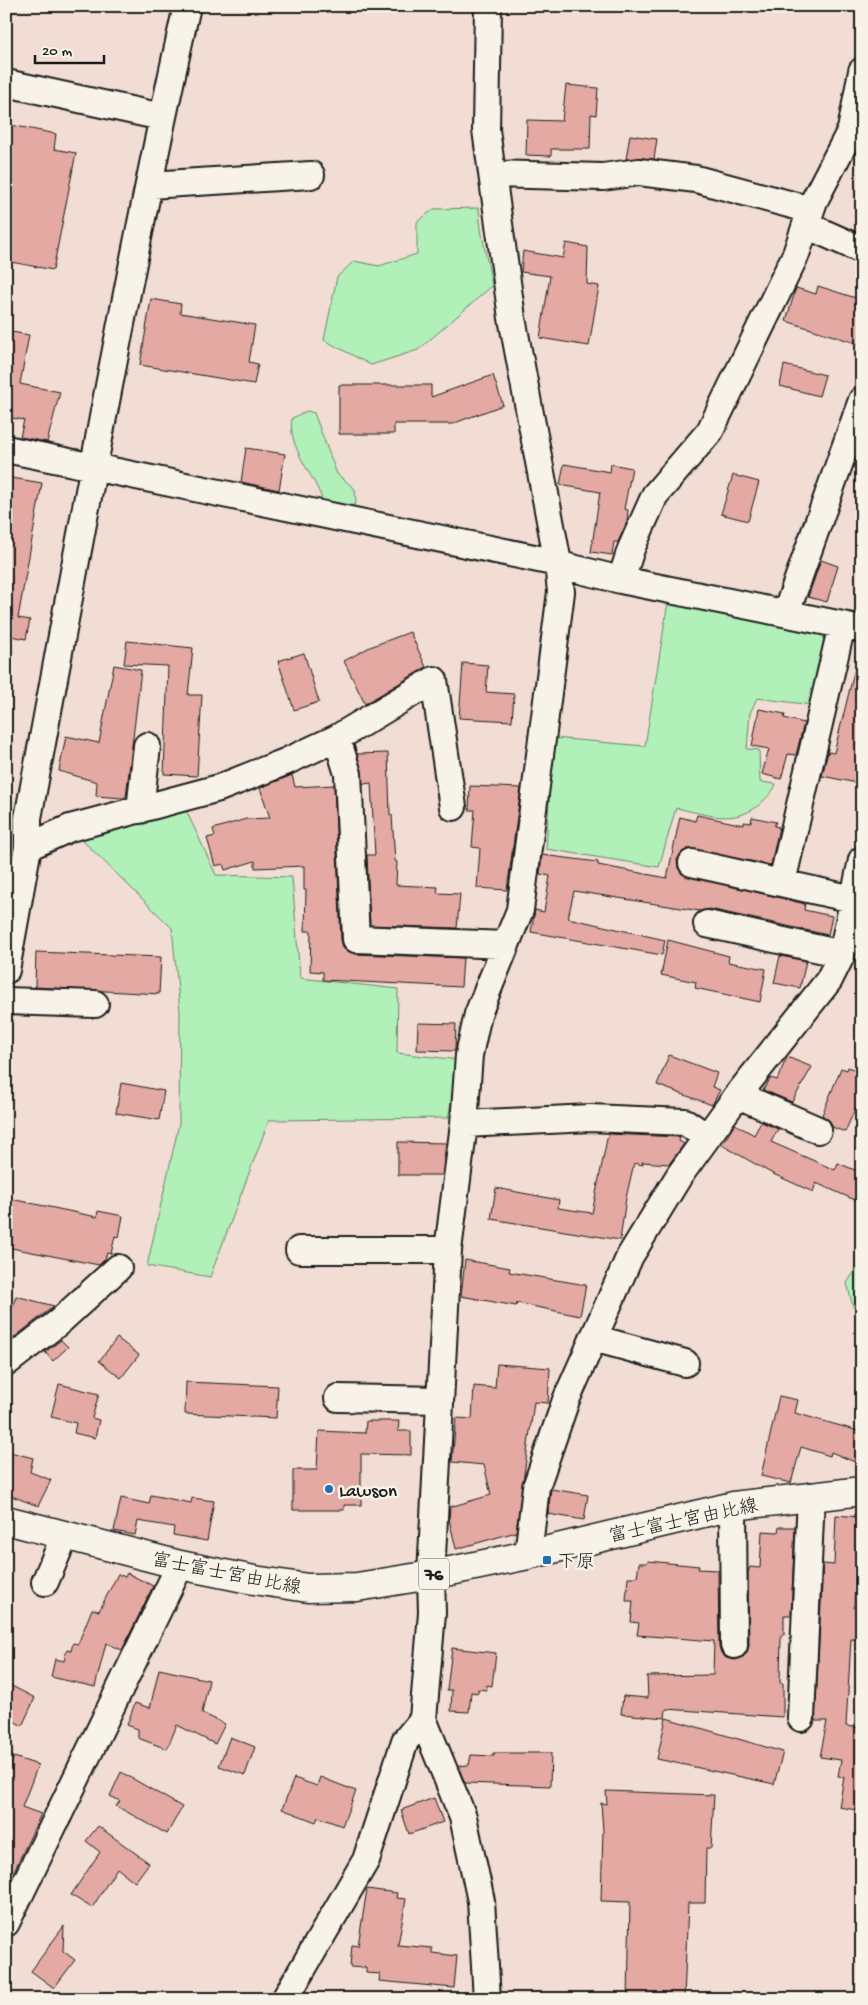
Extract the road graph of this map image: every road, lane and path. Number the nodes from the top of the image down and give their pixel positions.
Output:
1 (187, 6) edge
2 (488, 6) edge
3 (862, 71) edge
4 (6, 83) edge
5 (162, 117) junction
6 (492, 174) junction
7 (311, 175) dead end
8 (149, 184) junction
9 (809, 217) junction
10 (862, 250) edge
11 (862, 400) edge
12 (6, 449) edge
13 (94, 466) junction
14 (558, 563) junction
15 (621, 580) junction
16 (786, 613) junction
17 (852, 627) edge
18 (337, 738) junction
19 (147, 746) dead end
20 (453, 807) dead end
21 (140, 810) junction
22 (17, 817) edge
23 (28, 847) junction
24 (862, 860) edge
25 (692, 863) dead end
26 (782, 882) junction
27 (852, 899) junction
28 (707, 924) dead end
29 (506, 945) junction
30 (842, 954) junction
31 (6, 970) edge
32 (6, 1001) edge
33 (95, 1004) dead end
34 (738, 1095) junction
35 (464, 1124) junction
36 (818, 1130) dead end
37 (707, 1137) junction
38 (298, 1250) dead end
39 (448, 1250) junction
40 (118, 1268) dead end
41 (593, 1338) junction
42 (6, 1363) edge
43 (685, 1363) dead end
44 (338, 1398) dead end
45 (440, 1400) junction
46 (862, 1491) edge
47 (811, 1496) junction
48 (733, 1506) junction
49 (6, 1520) edge
50 (65, 1535) junction
51 (528, 1555) junction
52 (180, 1565) junction
53 (432, 1575) junction
54 (45, 1582) dead end
55 (734, 1645) dead end
56 (801, 1718) dead end
57 (423, 1719) junction
58 (6, 1923) edge
59 (285, 1999) edge
60 (487, 1999) edge

1 - 5 street
2 - 6 street
3 - 9 street
4 - 5 street
5 - 8 street
6 - 9 street
6 - 14 street
7 - 8 street
8 - 13 street
9 - 10 street
9 - 15 street
11 - 16 street
12 - 13 street
13 - 14 street
13 - 22 street
14 - 15 street
14 - 29 street
15 - 16 street
16 - 17 street
17 - 26 street
18 - 20 street
18 - 21 street
18 - 29 street
19 - 21 street
21 - 23 street
22 - 23 street
23 - 31 street
24 - 27 street
25 - 26 street
26 - 27 street
27 - 30 street
28 - 30 street
29 - 35 street
30 - 34 street
32 - 33 street
34 - 36 street
34 - 37 street
35 - 37 street
35 - 39 street
37 - 41 street
38 - 39 street
39 - 45 street
40 - 42 street
41 - 43 street
41 - 51 street
44 - 45 street
45 - 53 street
46 - 47 main road, 富士富士宮由比線 / 76
47 - 48 main road, 富士富士宮由比線 / 76
47 - 56 street
48 - 51 main road, 富士富士宮由比線 / 76
48 - 55 street
49 - 50 main road, 富士富士宮由比線 / 76
50 - 52 main road, 富士富士宮由比線 / 76
50 - 54 street
51 - 53 main road, 富士富士宮由比線 / 76
52 - 53 main road, 富士富士宮由比線 / 76
52 - 58 street
53 - 57 street
57 - 59 street
57 - 60 street

